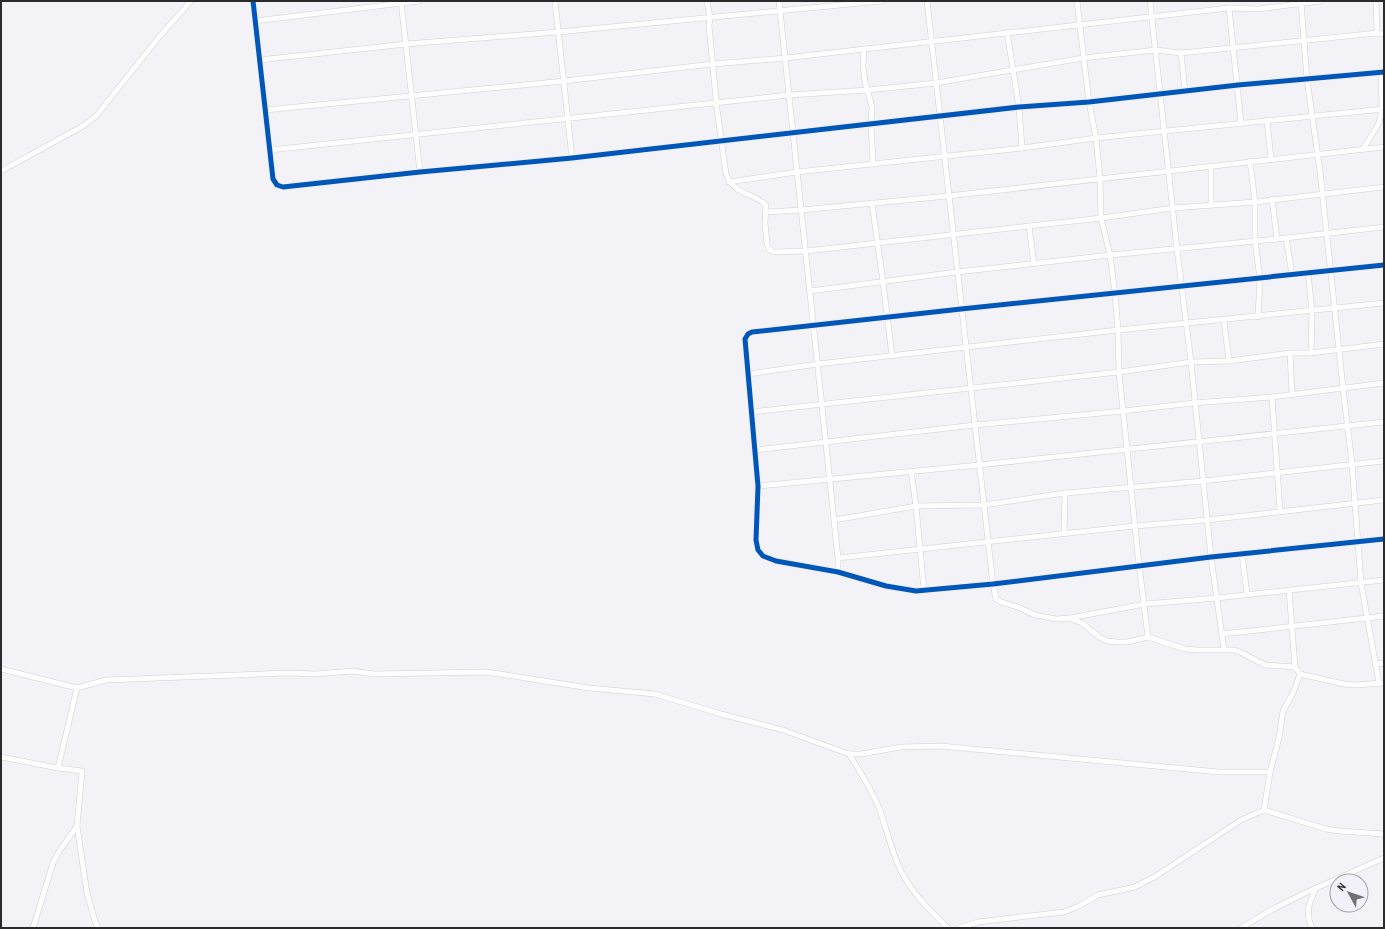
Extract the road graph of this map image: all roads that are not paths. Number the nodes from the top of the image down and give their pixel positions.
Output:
1 (191, 1) edge
2 (253, 1) edge
3 (419, 1) edge
4 (554, 1) edge
5 (707, 1) edge
6 (779, 1) edge
7 (882, 1) edge
8 (927, 1) edge
9 (1077, 1) edge
10 (1150, 1) edge
11 (1321, 1) edge
12 (1376, 1) edge
13 (401, 2) edge
14 (1301, 2) edge
15 (848, 3) edge
16 (1229, 8) junction
17 (780, 11) junction
18 (710, 17) junction
19 (1152, 17) junction
20 (255, 21) junction
21 (1080, 24) junction
22 (558, 32) junction
23 (1007, 32) junction
24 (1377, 33) junction
25 (1384, 34) edge
26 (1304, 40) junction
27 (931, 42) junction
28 (406, 44) junction
29 (1233, 48) junction
30 (864, 49) junction
31 (1156, 50) junction
32 (1181, 53) junction
33 (785, 58) junction
34 (1083, 58) junction
35 (259, 60) junction
36 (713, 64) junction
37 (1014, 69) junction
38 (1382, 72) edge
39 (1307, 80) junction
40 (564, 81) junction
41 (936, 83) junction
42 (1238, 85) junction
43 (868, 90) junction
44 (1185, 91) junction
45 (1161, 94) junction
46 (789, 95) junction
47 (412, 96) junction
48 (1089, 102) junction
49 (716, 103) junction
50 (1019, 106) junction
51 (1383, 109) edge
52 (265, 110) junction
53 (1312, 115) junction
54 (940, 116) junction
55 (568, 119) junction
56 (1267, 120) junction
57 (1241, 123) junction
58 (871, 124) junction
59 (1165, 131) junction
60 (793, 133) junction
61 (416, 134) junction
62 (1096, 138) junction
63 (721, 141) junction
64 (1384, 147) edge
65 (1022, 148) junction
66 (1363, 149) junction
67 (270, 150) junction
68 (1317, 154) junction
69 (944, 156) junction
70 (572, 158) junction
71 (1271, 159) junction
72 (1250, 161) junction
73 (873, 163) junction
74 (1211, 166) junction
75 (1169, 170) junction
76 (1, 171) edge
77 (420, 172) junction
78 (797, 172) junction
79 (1100, 178) junction
80 (729, 182) junction
81 (1384, 187) edge
82 (1323, 194) junction
83 (948, 196) junction
84 (1272, 199) junction
85 (1254, 202) junction
86 (872, 203) junction
87 (1211, 205) junction
88 (1173, 208) junction
89 (801, 210) junction
90 (766, 212) junction
91 (1101, 218) junction
92 (1029, 226) junction
93 (1384, 227) edge
94 (1327, 233) junction
95 (952, 234) junction
96 (1286, 238) junction
97 (1277, 239) junction
98 (1255, 241) junction
99 (878, 243) junction
100 (1177, 249) junction
101 (806, 251) junction
102 (1110, 255) junction
103 (1034, 264) junction
104 (1384, 265) edge
105 (1331, 271) junction
106 (956, 272) junction
107 (1308, 273) junction
108 (1292, 275) junction
109 (1260, 279) junction
110 (883, 282) junction
111 (1181, 286) junction
112 (810, 292) junction
113 (1114, 293) junction
114 (1384, 303) edge
115 (961, 309) junction
116 (1335, 309) junction
117 (1312, 310) junction
118 (887, 317) junction
119 (1258, 317) junction
120 (1224, 321) junction
121 (1185, 325) junction
122 (814, 326) junction
123 (1118, 330) junction
124 (1384, 344) edge
125 (965, 348) junction
126 (1340, 349) junction
127 (1290, 353) junction
128 (1311, 353) junction
129 (892, 356) junction
130 (1229, 361) junction
131 (1191, 362) junction
132 (818, 364) junction
133 (1118, 372) junction
134 (748, 374) junction
135 (1384, 383) edge
136 (970, 388) junction
137 (1343, 388) junction
138 (1292, 394) junction
139 (1272, 397) junction
140 (1194, 403) junction
141 (822, 405) junction
142 (1123, 411) junction
143 (751, 412) junction
144 (1384, 422) edge
145 (975, 425) junction
146 (1348, 425) junction
147 (1273, 434) junction
148 (1198, 441) junction
149 (826, 443) junction
150 (1127, 449) junction
151 (755, 450) junction
152 (1384, 461) edge
153 (1352, 464) junction
154 (979, 465) junction
155 (911, 471) junction
156 (1276, 473) junction
157 (829, 480) junction
158 (1203, 481) junction
159 (758, 486) junction
160 (1131, 488) junction
161 (1065, 493) junction
162 (1384, 500) edge
163 (1355, 502) junction
164 (984, 505) junction
165 (916, 506) junction
166 (1280, 511) junction
167 (834, 520) junction
168 (1207, 520) junction
169 (1135, 526) junction
170 (1064, 534) junction
171 (1384, 539) edge
172 (988, 542) junction
173 (1357, 543) junction
174 (921, 550) junction
175 (1242, 554) junction
176 (1211, 557) junction
177 (838, 558) junction
178 (1139, 565) junction
179 (838, 572) junction
180 (1384, 580) edge
181 (1361, 583) junction
182 (993, 584) junction
183 (924, 590) junction
184 (1289, 590) junction
185 (1247, 594) junction
186 (1217, 598) junction
187 (1145, 604) junction
188 (1384, 616) edge
189 (1069, 618) junction
190 (1366, 618) junction
191 (1292, 625) junction
192 (1222, 634) junction
193 (1148, 638) junction
194 (1224, 650) junction
195 (1384, 662) edge
196 (1375, 664) junction
197 (1295, 667) junction
198 (1, 669) edge
199 (1300, 674) junction
200 (1382, 683) edge
201 (77, 688) junction
202 (849, 754) junction
203 (1, 757) edge
204 (58, 768) junction
205 (1270, 772) junction
206 (1264, 810) junction
207 (77, 826) junction
208 (1384, 834) edge
209 (1384, 858) edge
210 (1316, 888) junction
211 (95, 921) junction
212 (33, 928) edge
213 (94, 928) edge
214 (98, 928) edge
215 (948, 928) edge
216 (959, 928) edge
217 (1241, 928) edge
218 (1312, 928) edge

1 - 76 street
2 - 20 street
3 - 13 street
4 - 22 street
5 - 18 street
6 - 17 street
7 - 15 street
8 - 27 street
9 - 21 street
10 - 19 street
11 - 14 street
12 - 24 street
13 - 20 street
13 - 28 street
14 - 16 street
14 - 26 street
15 - 17 street
16 - 19 street
16 - 29 street
17 - 18 street
17 - 33 street
18 - 22 street
18 - 36 street
19 - 21 street
19 - 31 street
20 - 35 street
21 - 23 street
21 - 34 street
22 - 28 street
22 - 40 street
23 - 27 street
23 - 37 street
24 - 25 street
24 - 26 street
26 - 29 street
26 - 39 street
27 - 30 street
27 - 41 street
28 - 35 street
28 - 47 street
29 - 32 street
29 - 42 street
30 - 33 street
30 - 43 street
31 - 32 street
31 - 34 street
31 - 45 street
32 - 44 street
33 - 36 street
33 - 46 street
34 - 37 street
34 - 48 street
35 - 52 street
36 - 40 street
36 - 49 street
37 - 41 street
37 - 50 street
38 - 39 street
38 - 51 street
39 - 42 street
39 - 53 street
40 - 47 street
40 - 55 street
41 - 43 street
41 - 54 street
42 - 44 street
42 - 57 street
43 - 46 street
43 - 58 street
44 - 45 street
45 - 48 street
45 - 59 street
46 - 49 street
46 - 60 street
47 - 52 street
47 - 61 street
48 - 50 street
48 - 62 street
49 - 55 street
49 - 63 street
50 - 54 street
50 - 65 street
51 - 53 street
51 - 66 street
52 - 67 street
53 - 56 street
53 - 68 street
54 - 58 street
54 - 69 street
55 - 61 street
55 - 70 street
56 - 57 street
56 - 71 street
57 - 59 street
58 - 60 street
58 - 73 street
59 - 62 street
59 - 75 street
60 - 63 street
60 - 78 street
61 - 67 street
61 - 77 street
62 - 65 street
62 - 79 street
63 - 70 street
63 - 80 street
64 - 66 street
65 - 69 street
66 - 68 street
67 - 77 street
68 - 71 street
68 - 82 street
69 - 73 street
69 - 83 street
70 - 77 street
71 - 72 street
72 - 74 street
72 - 85 street
73 - 78 street
74 - 75 street
74 - 87 street
75 - 79 street
75 - 88 street
78 - 80 street
78 - 89 street
79 - 83 street
79 - 91 street
80 - 90 street
81 - 82 street
82 - 84 street
82 - 94 street
83 - 86 street
83 - 95 street
84 - 85 street
84 - 97 street
85 - 87 street
85 - 98 street
86 - 89 street
86 - 99 street
87 - 88 street
88 - 91 street
88 - 100 street
89 - 90 street
89 - 101 street
90 - 101 street
91 - 92 street
91 - 102 street
92 - 95 street
92 - 103 street
93 - 94 street
94 - 96 street
94 - 105 street
95 - 99 street
95 - 106 street
96 - 97 street
96 - 108 street
97 - 98 street
98 - 100 street
98 - 109 street
99 - 101 street
99 - 110 street
100 - 102 street
100 - 111 street
101 - 112 street
102 - 103 street
102 - 113 street
103 - 106 street
104 - 105 street
105 - 107 street
105 - 116 street
106 - 110 street
106 - 115 street
107 - 108 street
107 - 117 street
108 - 109 street
109 - 111 street
109 - 119 street
110 - 112 street
110 - 118 street
111 - 113 street
111 - 121 street
112 - 122 street
113 - 115 street
113 - 123 street
114 - 116 street
115 - 118 street
115 - 125 street
116 - 117 street
116 - 126 street
117 - 119 street
117 - 128 street
118 - 122 street
118 - 129 street
119 - 120 street
120 - 121 street
120 - 130 street
121 - 123 street
121 - 131 street
122 - 132 street
122 - 134 street
123 - 125 street
123 - 133 street
124 - 126 street
125 - 129 street
125 - 136 street
126 - 128 street
126 - 137 street
127 - 128 street
127 - 130 street
127 - 138 street
129 - 132 street
130 - 131 street
131 - 133 street
131 - 140 street
132 - 134 street
132 - 141 street
133 - 136 street
133 - 142 street
134 - 143 street
135 - 137 street
136 - 141 street
136 - 145 street
137 - 138 street
137 - 146 street
138 - 139 street
139 - 140 street
139 - 147 street
140 - 142 street
140 - 148 street
141 - 143 street
141 - 149 street
142 - 145 street
142 - 150 street
143 - 151 street
144 - 146 street
145 - 149 street
145 - 154 street
146 - 147 street
146 - 153 street
147 - 148 street
147 - 156 street
148 - 150 street
148 - 158 street
149 - 151 street
149 - 157 street
150 - 154 street
150 - 160 street
151 - 159 street
152 - 153 street
153 - 156 street
153 - 163 street
154 - 155 street
154 - 164 street
155 - 157 street
155 - 165 street
156 - 158 street
156 - 166 street
157 - 159 street
157 - 167 street
158 - 160 street
158 - 168 street
159 - 179 street
160 - 161 street
160 - 169 street
161 - 164 street
161 - 170 street
162 - 163 street
163 - 166 street
163 - 173 street
164 - 165 street
164 - 172 street
165 - 167 street
165 - 174 street
166 - 168 street
167 - 177 street
168 - 169 street
168 - 176 street
169 - 170 street
169 - 178 street
170 - 172 street
171 - 173 street
172 - 174 street
172 - 182 street
173 - 175 street
173 - 181 street
174 - 177 street
174 - 183 street
175 - 176 street
175 - 185 street
176 - 178 street
176 - 186 street
177 - 179 street
178 - 182 street
178 - 187 street
179 - 183 street
180 - 181 street
181 - 184 street
181 - 190 street
182 - 183 street
182 - 189 street
184 - 185 street
184 - 191 street
185 - 186 street
186 - 187 street
186 - 192 street
187 - 189 street
187 - 193 street
188 - 190 street
189 - 193 street
190 - 191 street
190 - 196 street
191 - 192 street
191 - 197 street
192 - 194 street
193 - 194 street
194 - 197 street
195 - 196 street
196 - 200 street
197 - 199 street
198 - 201 street
199 - 200 street
199 - 205 street
201 - 202 street
201 - 204 street
202 - 205 street
202 - 215 street
203 - 204 street
204 - 207 street
205 - 206 street
206 - 208 street
206 - 216 street
207 - 211 street
207 - 212 street
209 - 210 street
210 - 217 street
210 - 218 street
211 - 213 street
211 - 214 street

